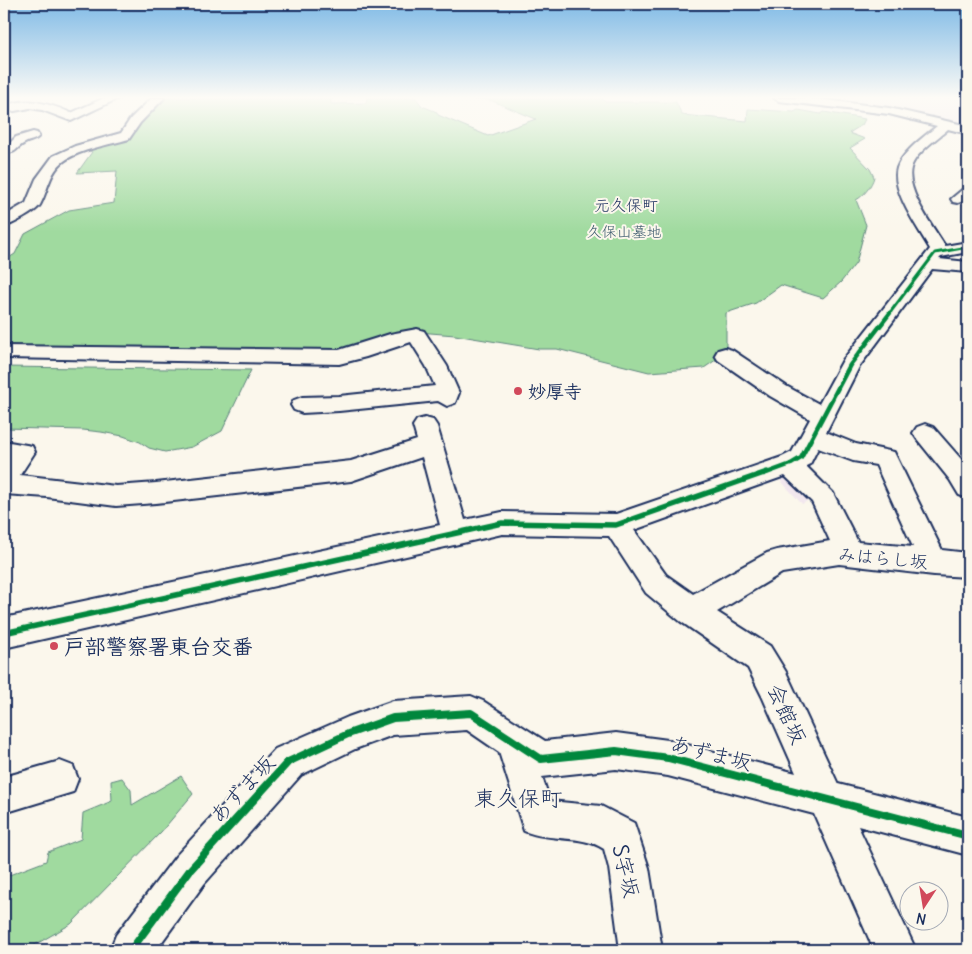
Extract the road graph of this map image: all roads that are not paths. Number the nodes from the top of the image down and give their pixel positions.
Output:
1 (17, 143) edge
2 (100, 143) edge
3 (927, 143) edge
4 (5, 154) edge
5 (4, 222) edge
6 (968, 248) edge
7 (934, 257) junction
8 (968, 267) edge
9 (4, 352) edge
10 (724, 355) dead end
11 (302, 406) dead end
12 (818, 426) junction
13 (925, 433) dead end
14 (4, 450) edge
15 (789, 465) junction
16 (4, 478) edge
17 (4, 484) edge
18 (968, 488) edge
19 (616, 526) junction
20 (455, 532) junction
21 (849, 554) junction
22 (934, 563) junction
23 (968, 565) edge
24 (691, 611) junction
25 (5, 637) edge
26 (514, 741) junction
27 (60, 779) dead end
28 (4, 794) edge
29 (827, 799) junction
30 (968, 836) edge
31 (131, 950) edge
32 (640, 950) edge
33 (895, 950) edge

1 - 4 street
2 - 5 street
3 - 7 street
6 - 7 street
7 - 8 street
7 - 12 street
9 - 11 street
10 - 12 street
12 - 15 street
12 - 22 street
13 - 18 street
14 - 16 street
15 - 19 street
15 - 21 street
17 - 20 street
19 - 20 street
19 - 24 street, 会館坂
20 - 25 street
21 - 22 street, みはらし坂
21 - 24 street, みはらし坂
22 - 23 street, みはらし坂
24 - 29 street, 会館坂
26 - 29 street, あずま坂
26 - 31 street, あずま坂
26 - 32 street, S字坂
27 - 28 street
29 - 30 street, あずま坂
29 - 33 street, 会館坂

